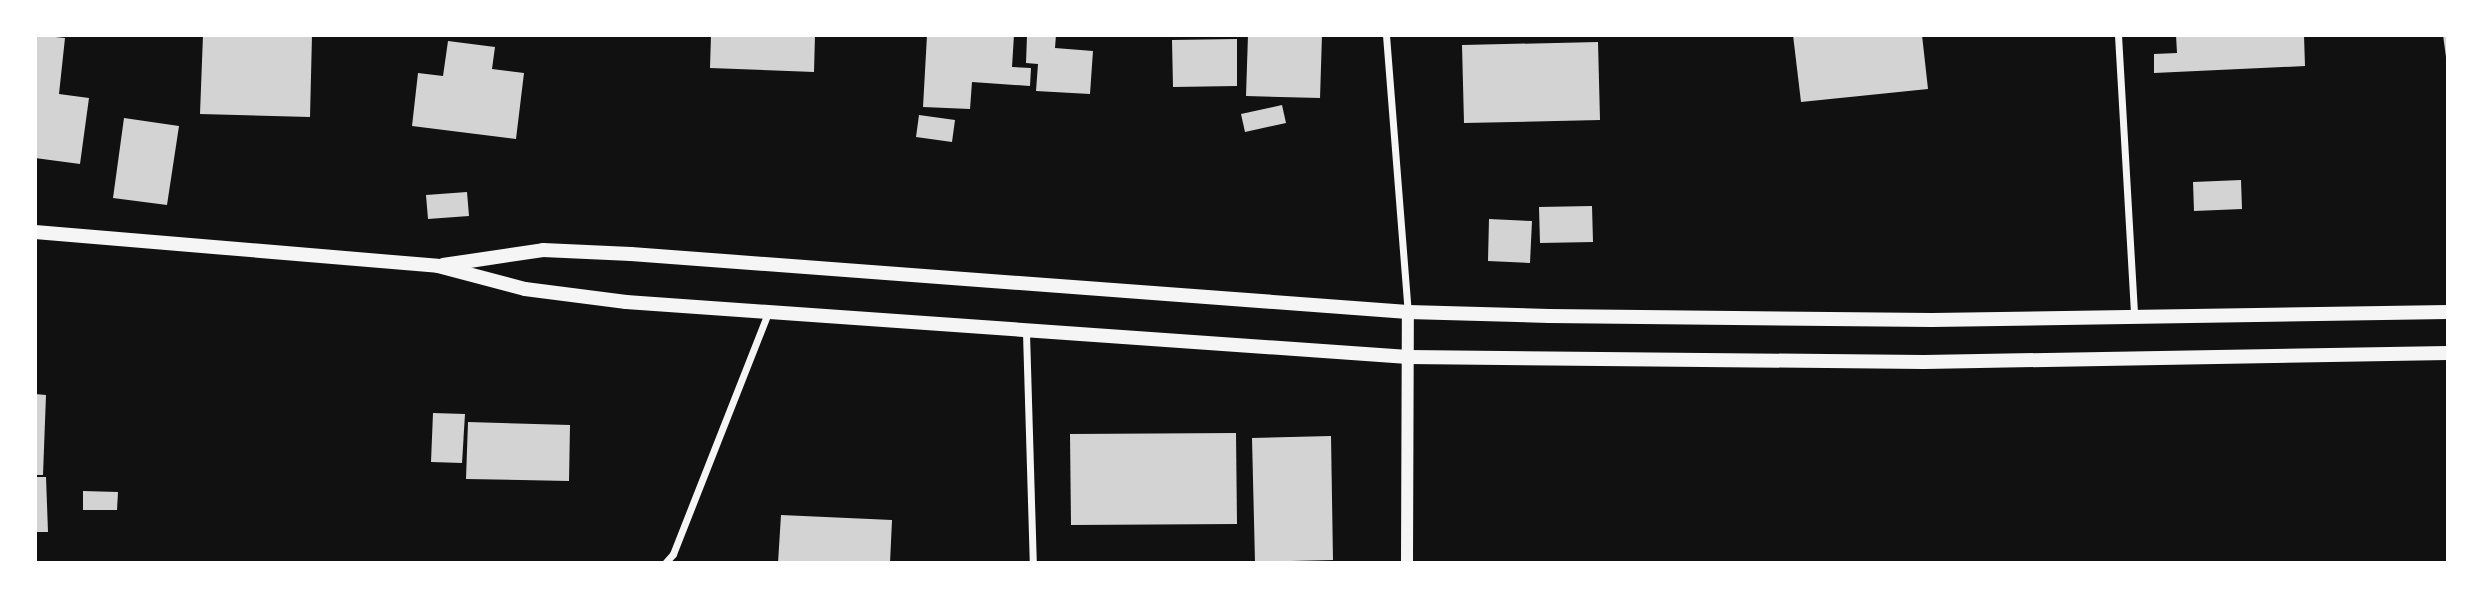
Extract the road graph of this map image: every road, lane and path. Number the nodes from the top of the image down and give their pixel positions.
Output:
1 (1386, 35) edge
2 (2118, 35) edge
3 (35, 232) edge
4 (438, 266) junction
5 (1408, 312) junction
6 (2448, 312) edge
7 (768, 313) junction
8 (2134, 316) junction
9 (1026, 333) junction
10 (2448, 353) edge
11 (1408, 357) junction
12 (665, 563) edge
13 (1033, 563) edge
14 (1407, 563) edge

1 - 5 street
2 - 8 street
3 - 4 main road
4 - 5 main road
4 - 7 main road
5 - 8 main road
5 - 11 street
6 - 8 main road
7 - 9 main road
7 - 12 street
9 - 11 main road
9 - 13 street
10 - 11 main road
11 - 14 street

